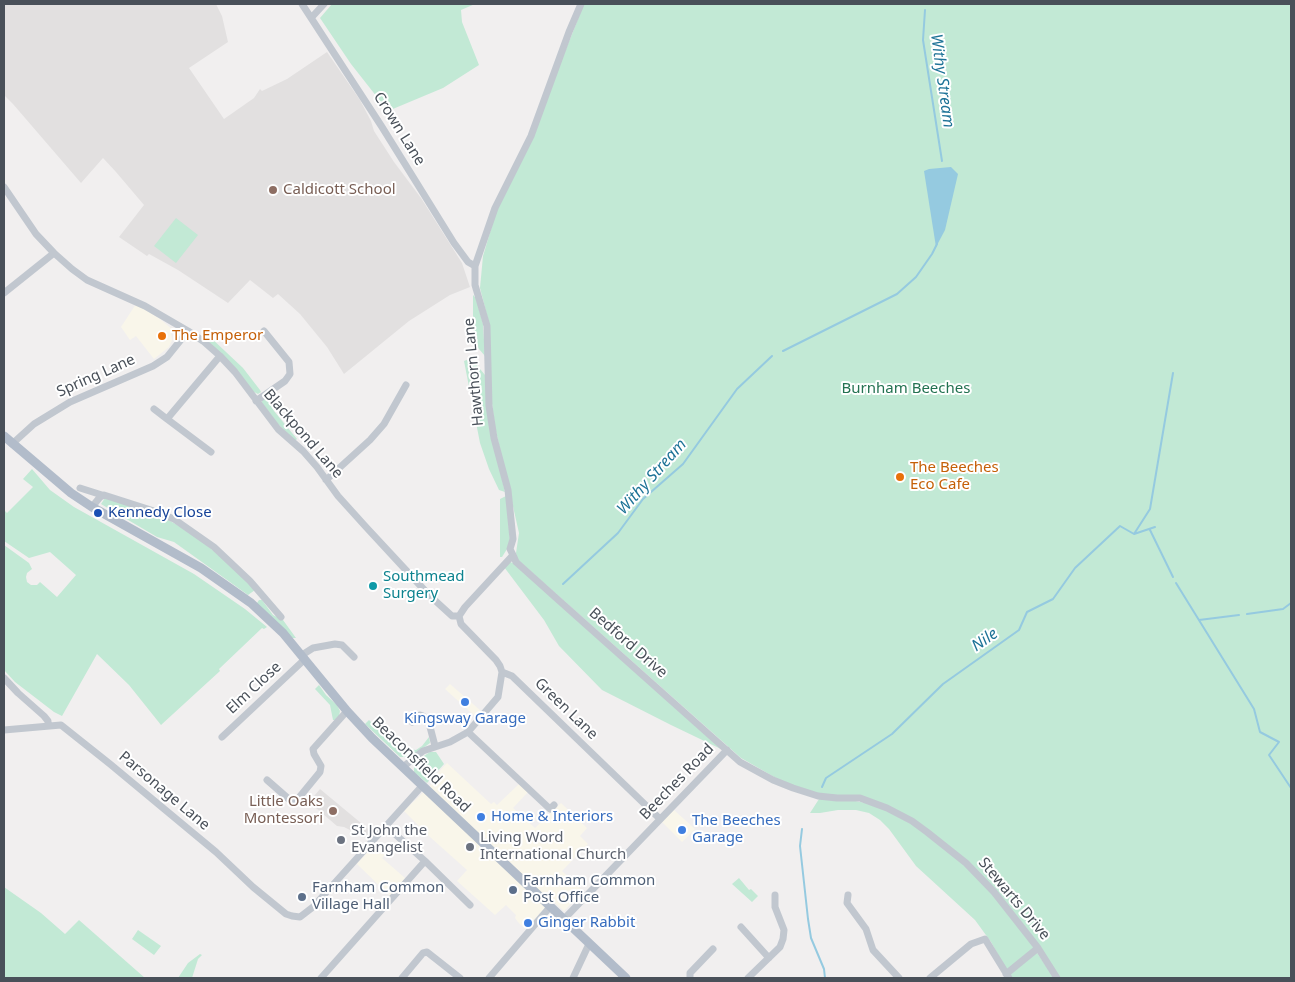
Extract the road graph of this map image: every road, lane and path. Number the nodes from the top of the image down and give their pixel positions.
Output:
1 (302, 4) edge
2 (324, 4) edge
3 (581, 4) edge
4 (312, 17) junction
5 (4, 187) edge
6 (54, 253) junction
7 (475, 266) junction
8 (4, 292) edge
9 (188, 331) junction
10 (264, 331) dead end
11 (220, 356) junction
12 (406, 385) dead end
13 (256, 401) junction
14 (154, 409) dead end
15 (167, 419) junction
16 (4, 436) edge
17 (12, 444) junction
18 (211, 452) dead end
19 (326, 480) junction
20 (80, 488) dead end
21 (102, 495) junction
22 (92, 507) junction
23 (513, 555) junction
24 (261, 594) junction
25 (250, 604) junction
26 (459, 616) junction
27 (281, 617) dead end
28 (304, 657) junction
29 (354, 657) dead end
30 (502, 672) junction
31 (4, 678) edge
32 (347, 711) junction
33 (412, 722) dead end
34 (48, 725) junction
35 (4, 730) edge
36 (468, 732) junction
37 (222, 737) dead end
38 (435, 746) junction
39 (727, 750) junction
40 (404, 767) junction
41 (267, 780) dead end
42 (422, 786) junction
43 (550, 810) dead end
44 (660, 819) junction
45 (386, 826) junction
46 (425, 861) junction
47 (775, 895) dead end
48 (848, 895) dead end
49 (470, 905) dead end
50 (550, 907) junction
51 (564, 919) junction
52 (740, 927) dead end
53 (589, 944) junction
54 (1038, 948) junction
55 (713, 950) dead end
56 (770, 958) junction
57 (1008, 976) edge
58 (321, 978) edge
59 (402, 978) edge
60 (460, 978) edge
61 (489, 978) edge
62 (573, 978) edge
63 (626, 978) edge
64 (690, 978) edge
65 (748, 978) edge
66 (898, 978) edge
67 (930, 978) edge
68 (1057, 978) edge

1 - 4 street, Crown Lane
2 - 4 street
3 - 7 street, Hawthorn Lane
4 - 7 street, Crown Lane
5 - 6 street, Blackpond Lane
6 - 8 street
6 - 9 street, Blackpond Lane
7 - 23 street, Hawthorn Lane
9 - 11 street, Blackpond Lane
9 - 17 street, Spring Lane
10 - 13 street
11 - 13 street, Blackpond Lane
11 - 15 street
12 - 19 street
13 - 19 street, Blackpond Lane
14 - 15 street
15 - 18 street
16 - 17 main road, Beaconsfield Road
17 - 22 main road, Beaconsfield Road
19 - 26 street, Blackpond Lane
20 - 21 street
21 - 22 street
21 - 24 street
22 - 25 main road, Beaconsfield Road
23 - 26 street
23 - 39 street, Bedford Drive
24 - 25 street
24 - 27 street
25 - 28 main road, Beaconsfield Road
26 - 30 street, Green Lane
28 - 29 street
28 - 32 main road, Beaconsfield Road
28 - 37 street, Elm Close
30 - 36 street
30 - 44 street, Green Lane
31 - 34 street
32 - 40 main road, Beaconsfield Road
32 - 41 street
33 - 38 street
34 - 35 street, Parsonage Lane
34 - 45 street, Parsonage Lane
36 - 38 street
36 - 43 street
38 - 40 street
39 - 44 street, Beeches Road
39 - 54 street, Stewarts Drive
40 - 42 main road, Beaconsfield Road
42 - 45 street
42 - 50 main road, Beaconsfield Road
44 - 51 street, Beeches Road
45 - 46 street
46 - 49 street
46 - 58 street
47 - 56 street
48 - 66 street
50 - 51 main road, Beaconsfield Road
50 - 61 street
51 - 53 main road, Beaconsfield Road
52 - 56 street
53 - 62 street
53 - 63 main road, Beaconsfield Road
54 - 57 street
54 - 68 street, Stewarts Drive
55 - 64 street
56 - 65 street
57 - 67 street
59 - 60 street

